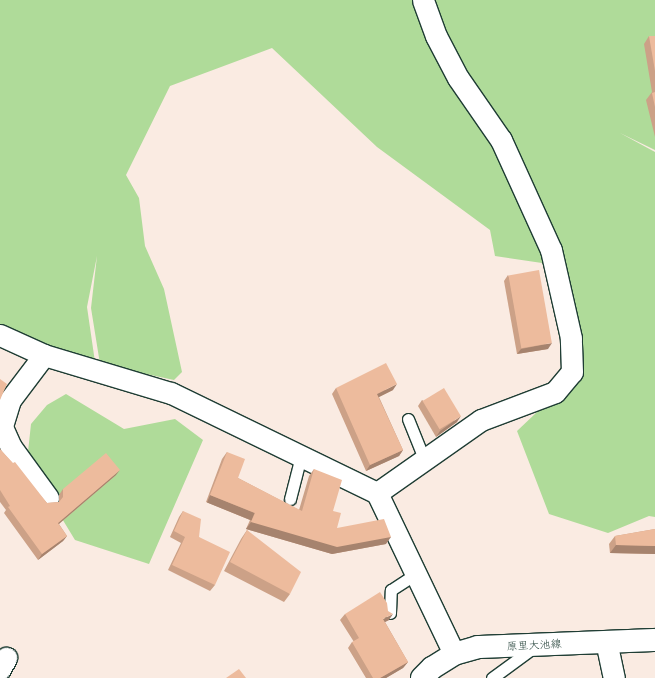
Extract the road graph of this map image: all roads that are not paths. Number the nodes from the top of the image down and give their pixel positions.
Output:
1 (423, 0) edge
2 (0, 335) edge
3 (44, 355) junction
4 (408, 419) dead end
5 (301, 456) junction
6 (425, 461) junction
7 (377, 493) junction
8 (48, 498) dead end
9 (290, 499) dead end
10 (416, 574) junction
11 (390, 613) edge
12 (655, 640) edge
13 (606, 641) junction
14 (538, 644) junction
15 (454, 654) junction
16 (422, 678) edge
17 (492, 678) edge
18 (614, 678) edge

1 - 6 street
2 - 3 street
3 - 5 street
3 - 8 street
4 - 6 lane
5 - 7 street
5 - 9 lane
6 - 7 street
7 - 10 street
10 - 11 lane
10 - 15 street
12 - 13 main road, 原里大池線
13 - 14 main road, 原里大池線
13 - 18 street
14 - 15 main road, 原里大池線
14 - 17 lane
15 - 16 main road, 原里大池線

